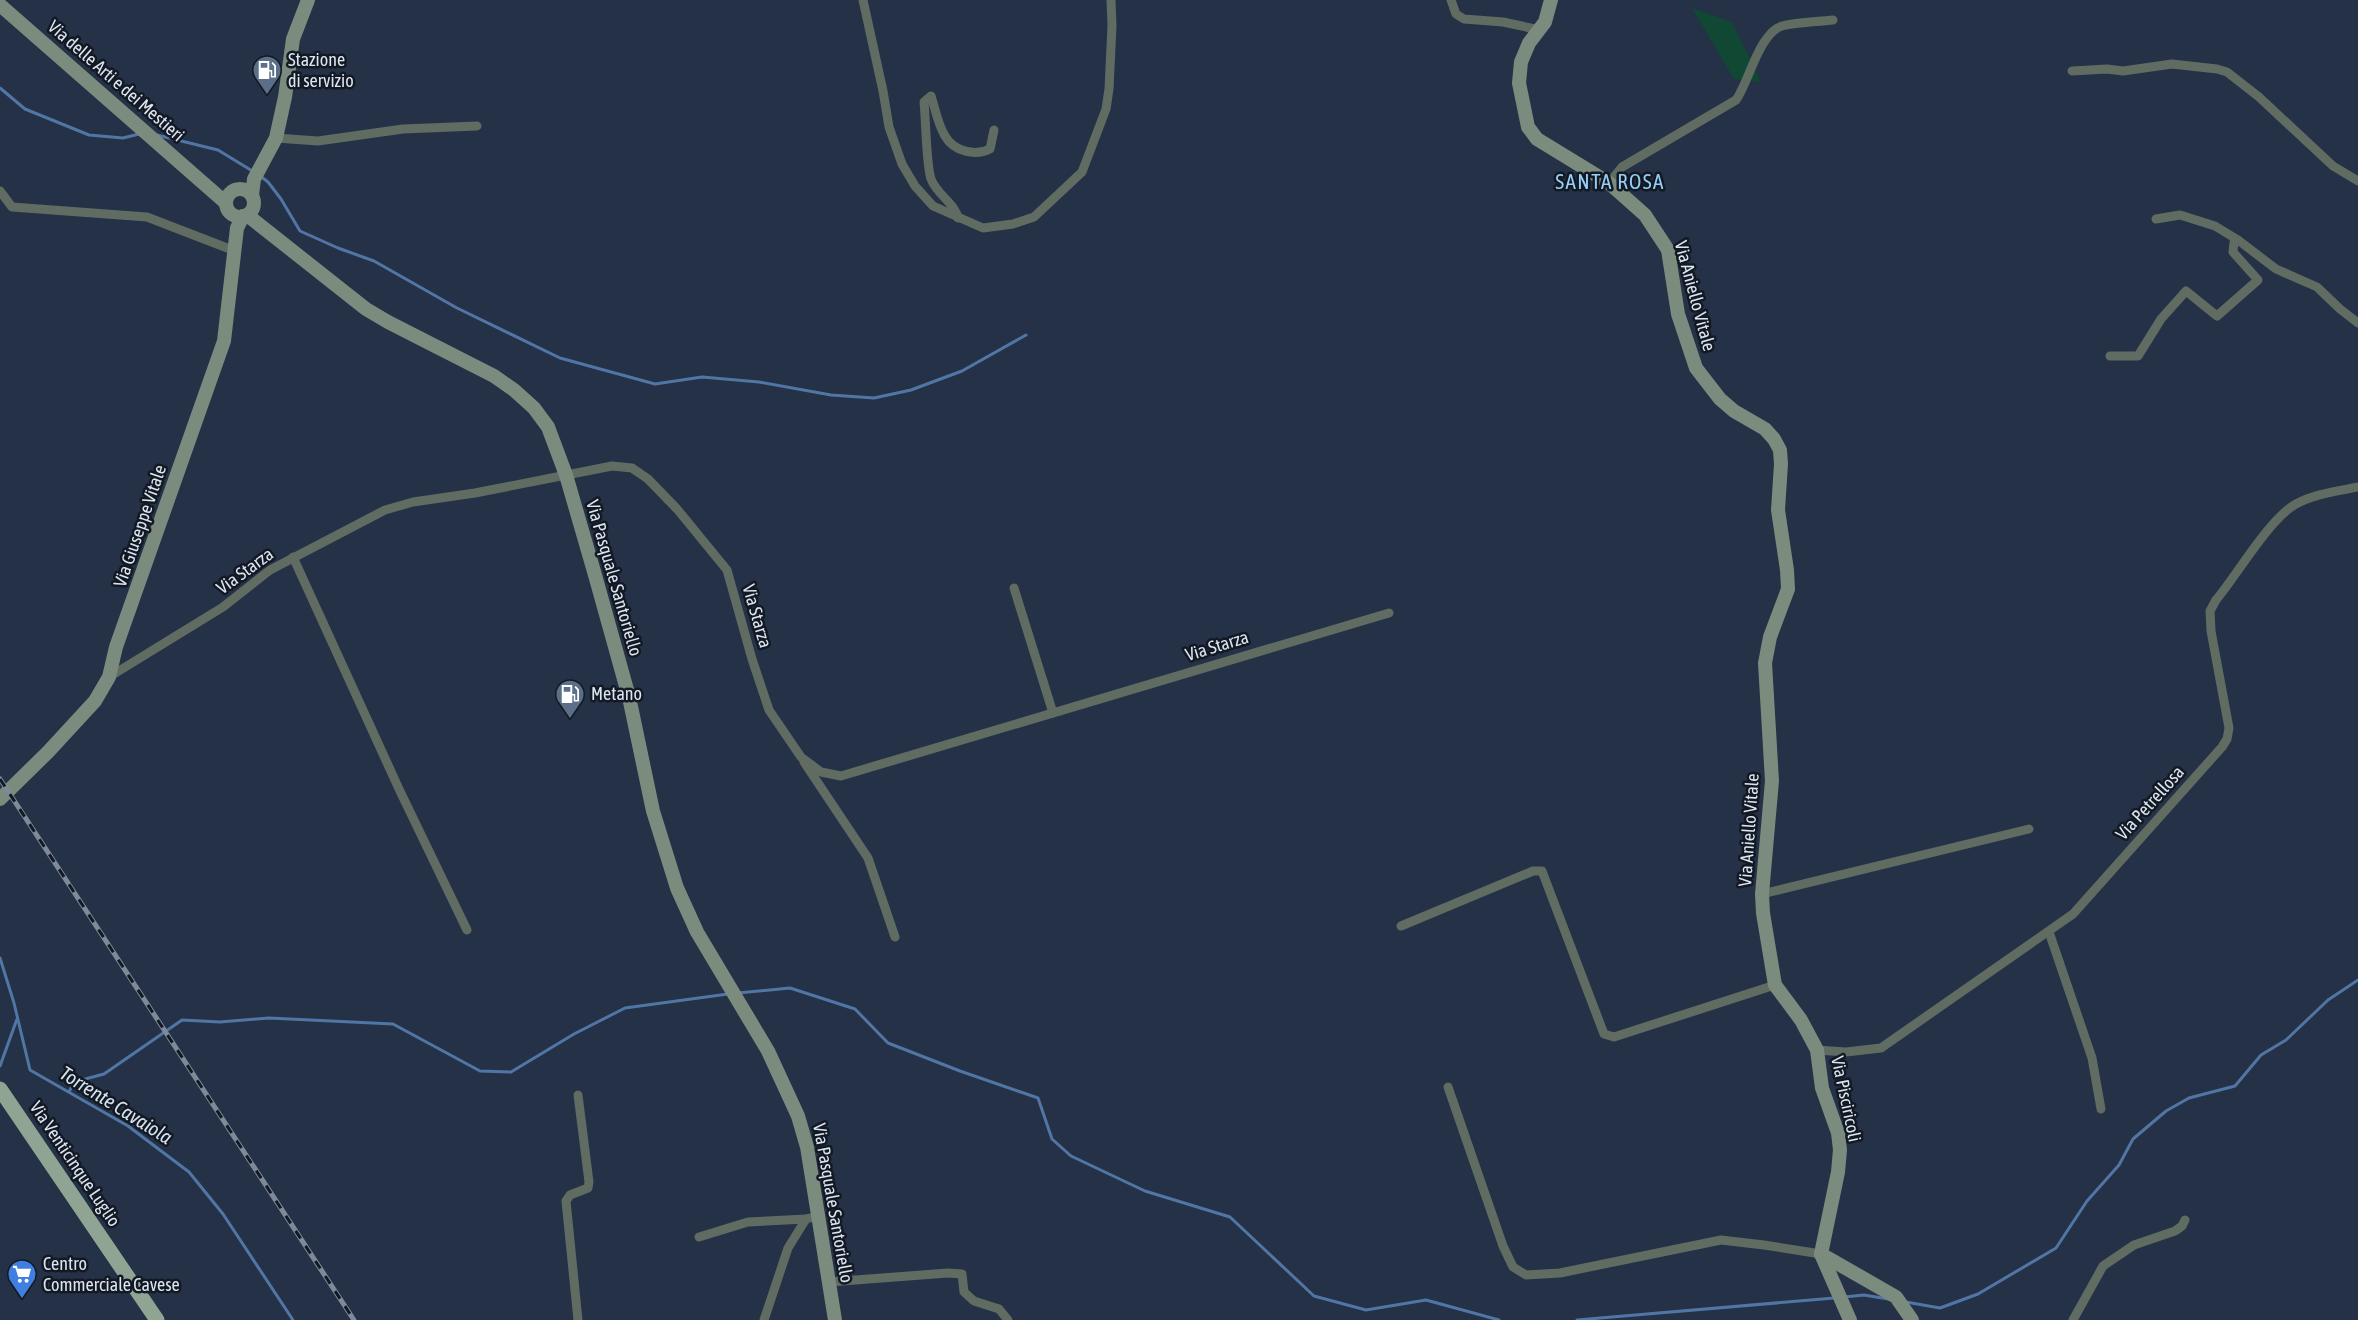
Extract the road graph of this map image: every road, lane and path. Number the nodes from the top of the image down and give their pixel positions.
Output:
1 (308, 0) edge
2 (863, 0) edge
3 (1111, 0) edge
4 (1451, 0) edge
5 (1551, 0) edge
6 (0, 5) edge
7 (1833, 20) dead end
8 (1540, 30) junction
9 (2073, 71) dead end
10 (477, 126) dead end
11 (994, 130) dead end
12 (276, 138) junction
13 (2358, 181) edge
14 (1609, 183) junction
15 (0, 191) edge
16 (12, 207) junction
17 (0, 209) edge
18 (240, 213) junction
19 (957, 218) junction
20 (2156, 219) dead end
21 (280, 240) junction
22 (2238, 240) junction
23 (2358, 323) edge
24 (2110, 356) dead end
25 (566, 475) junction
26 (2358, 487) edge
27 (293, 557) junction
28 (1014, 588) dead end
29 (1389, 613) dead end
30 (109, 677) junction
31 (1053, 713) junction
32 (801, 757) junction
33 (0, 799) edge
34 (2029, 829) dead end
35 (1762, 894) junction
36 (1401, 926) dead end
37 (467, 930) dead end
38 (2049, 932) junction
39 (895, 937) dead end
40 (1774, 985) junction
41 (1817, 1050) junction
42 (1448, 1087) dead end
43 (0, 1089) edge
44 (578, 1095) dead end
45 (2101, 1109) dead end
46 (812, 1218) junction
47 (2185, 1220) dead end
48 (699, 1237) dead end
49 (1826, 1257) junction
50 (829, 1282) junction
51 (158, 1320) edge
52 (578, 1320) edge
53 (764, 1320) edge
54 (835, 1320) edge
55 (1008, 1320) edge
56 (1850, 1320) edge
57 (1912, 1320) edge
58 (2073, 1320) edge

1 - 12 street
2 - 19 street
3 - 19 street
4 - 8 street
5 - 8 street, Via Aniello Vitale
6 - 18 street, Via delle Arti e dei Mestieri
7 - 14 street
8 - 14 street, Via Aniello Vitale
9 - 13 street
10 - 12 street
11 - 19 street
12 - 18 street
14 - 35 street, Via Aniello Vitale
15 - 16 street
16 - 17 street
16 - 18 street
18 - 21 street, Via Pasquale Santoriello
18 - 21 street, Via Pasquale Santoriello
18 - 30 street, Via Giuseppe Vitale
20 - 22 street
21 - 25 street, Via Pasquale Santoriello
22 - 23 street
22 - 24 street
25 - 27 street, Via Starza
25 - 32 street, Via Starza
25 - 46 street, Via Pasquale Santoriello
26 - 38 street, Via Petrellosa
27 - 30 street, Via Starza
27 - 37 street
28 - 31 street
29 - 31 street, Via Starza
30 - 33 street, Via Giuseppe Vitale
31 - 32 street, Via Starza
32 - 39 street
34 - 35 street
35 - 40 street, Via Aniello Vitale
36 - 40 street
38 - 41 street, Via Petrellosa
38 - 45 street
40 - 41 street, Via Aniello Vitale
41 - 49 street, Via Pisciricoli
42 - 49 street
43 - 51 main road, Via Venticinque Luglio
44 - 52 street
46 - 48 street
46 - 50 street, Via Pasquale Santoriello
46 - 53 street
47 - 58 street
49 - 56 street
49 - 57 street
50 - 54 street, Via Pasquale Santoriello
50 - 55 street

